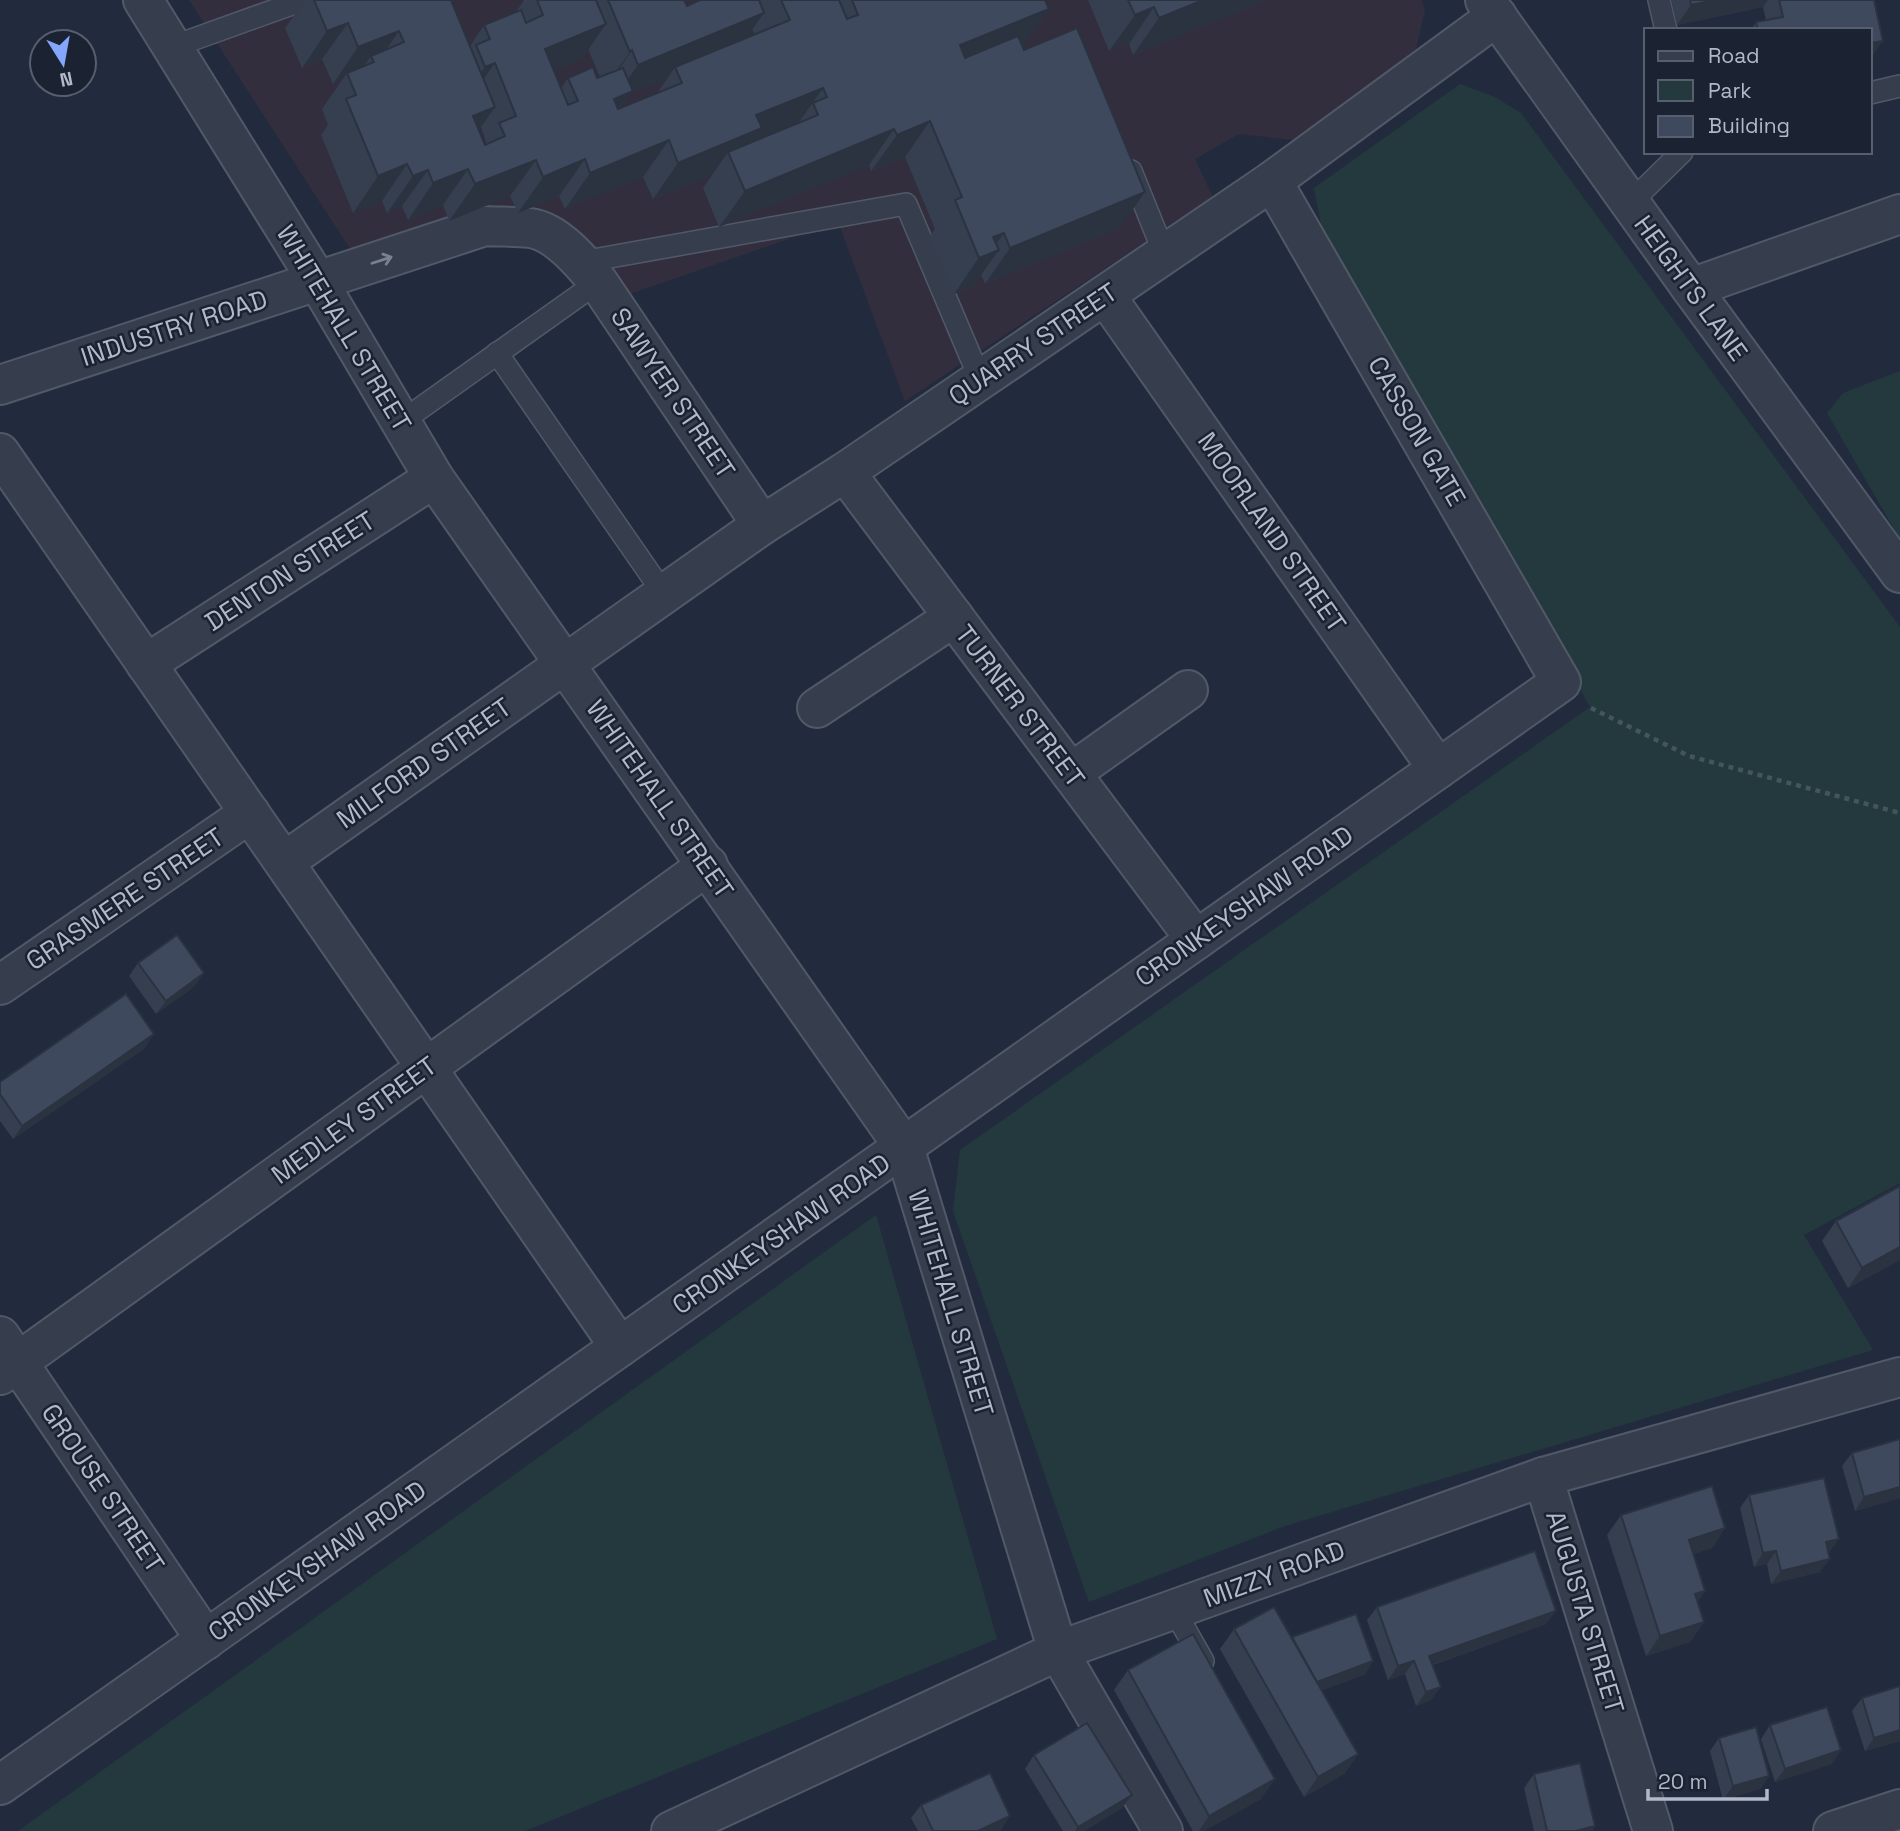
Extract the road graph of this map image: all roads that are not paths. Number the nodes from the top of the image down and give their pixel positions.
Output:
1 (143, 0) edge
2 (303, 0) edge
3 (1659, 0) edge
4 (1491, 8) edge
5 (1666, 28) edge
6 (172, 47) junction
7 (1900, 86) edge
8 (1872, 93) edge
9 (1124, 153) edge
10 (1680, 154) edge
11 (1272, 181) junction
12 (1630, 203) junction
13 (1900, 214) edge
14 (1164, 253) junction
15 (590, 272) junction
16 (317, 281) junction
17 (1690, 288) junction
18 (1105, 295) junction
19 (497, 353) junction
20 (980, 379) junction
21 (0, 385) edge
22 (401, 422) junction
23 (845, 472) junction
24 (6, 473) edge
25 (434, 478) junction
26 (762, 525) junction
27 (1900, 573) edge
28 (664, 594) junction
29 (954, 617) junction
30 (146, 663) junction
31 (564, 664) junction
32 (1561, 682) joint
33 (1188, 690) dead end
34 (817, 708) dead end
35 (1438, 769) junction
36 (1071, 773) junction
37 (250, 814) junction
38 (284, 862) junction
39 (708, 865) junction
40 (1196, 940) junction
41 (0, 985) edge
42 (427, 1068) junction
43 (904, 1147) junction
44 (620, 1347) junction
45 (6, 1358) edge
46 (1900, 1377) edge
47 (1543, 1477) junction
48 (1174, 1609) junction
49 (206, 1640) junction
50 (1058, 1651) junction
51 (1214, 1681) edge
52 (0, 1785) edge
53 (1900, 1809) edge
54 (671, 1831) edge
55 (1163, 1831) edge
56 (1653, 1831) edge
57 (1833, 1831) edge

1 - 6 street, WHITEHALL STREET
2 - 6 lane
3 - 5 lane
4 - 11 street, QUARRY STREET
4 - 12 street, HEIGHTS LANE
6 - 16 street, WHITEHALL STREET
7 - 8 lane
9 - 14 lane
10 - 12 lane
11 - 14 street, QUARRY STREET
11 - 32 street, CASSON GATE
12 - 17 street, HEIGHTS LANE
13 - 17 street
14 - 18 street, QUARRY STREET
16 -> 15 street, INDUSTRY ROAD
15 - 19 lane
15 - 20 lane
15 - 26 street, SAWYER STREET
16 - 21 street, INDUSTRY ROAD
16 - 22 street, WHITEHALL STREET
17 - 27 street, HEIGHTS LANE
18 - 20 street, QUARRY STREET
18 - 35 street, MOORLAND STREET
19 - 22 lane
19 - 28 lane
20 - 23 street, QUARRY STREET
22 - 25 street, WHITEHALL STREET
23 - 26 street, QUARRY STREET
23 - 29 street, TURNER STREET
24 - 30 street
25 - 30 street, DENTON STREET
25 - 31 street, WHITEHALL STREET
26 - 28 street, QUARRY STREET
28 - 31 street, QUARRY STREET
29 - 34 street
29 - 36 street, TURNER STREET
30 - 37 street
31 - 38 street, MILFORD STREET
31 - 39 street, WHITEHALL STREET
32 - 35 street, CRONKEYSHAW ROAD
33 - 36 street
35 - 40 street, CRONKEYSHAW ROAD
36 - 40 street, TURNER STREET
37 - 38 street
37 - 41 street, GRASMERE STREET
38 - 42 street
39 - 42 street, MEDLEY STREET
39 - 43 street, WHITEHALL STREET
40 - 43 street, CRONKEYSHAW ROAD
42 - 44 street
42 - 45 street, MEDLEY STREET
43 - 44 street, CRONKEYSHAW ROAD
43 - 50 street, WHITEHALL STREET
44 - 49 street, CRONKEYSHAW ROAD
45 - 49 street, GROUSE STREET
46 - 47 street, MIZZY ROAD
47 - 48 street, MIZZY ROAD
47 - 56 street, AUGUSTA STREET
48 - 50 street, MIZZY ROAD
48 - 51 lane
49 - 52 street, CRONKEYSHAW ROAD
50 - 54 street, MIZZY ROAD
50 - 55 street, WHITEHALL STREET
53 - 57 street

